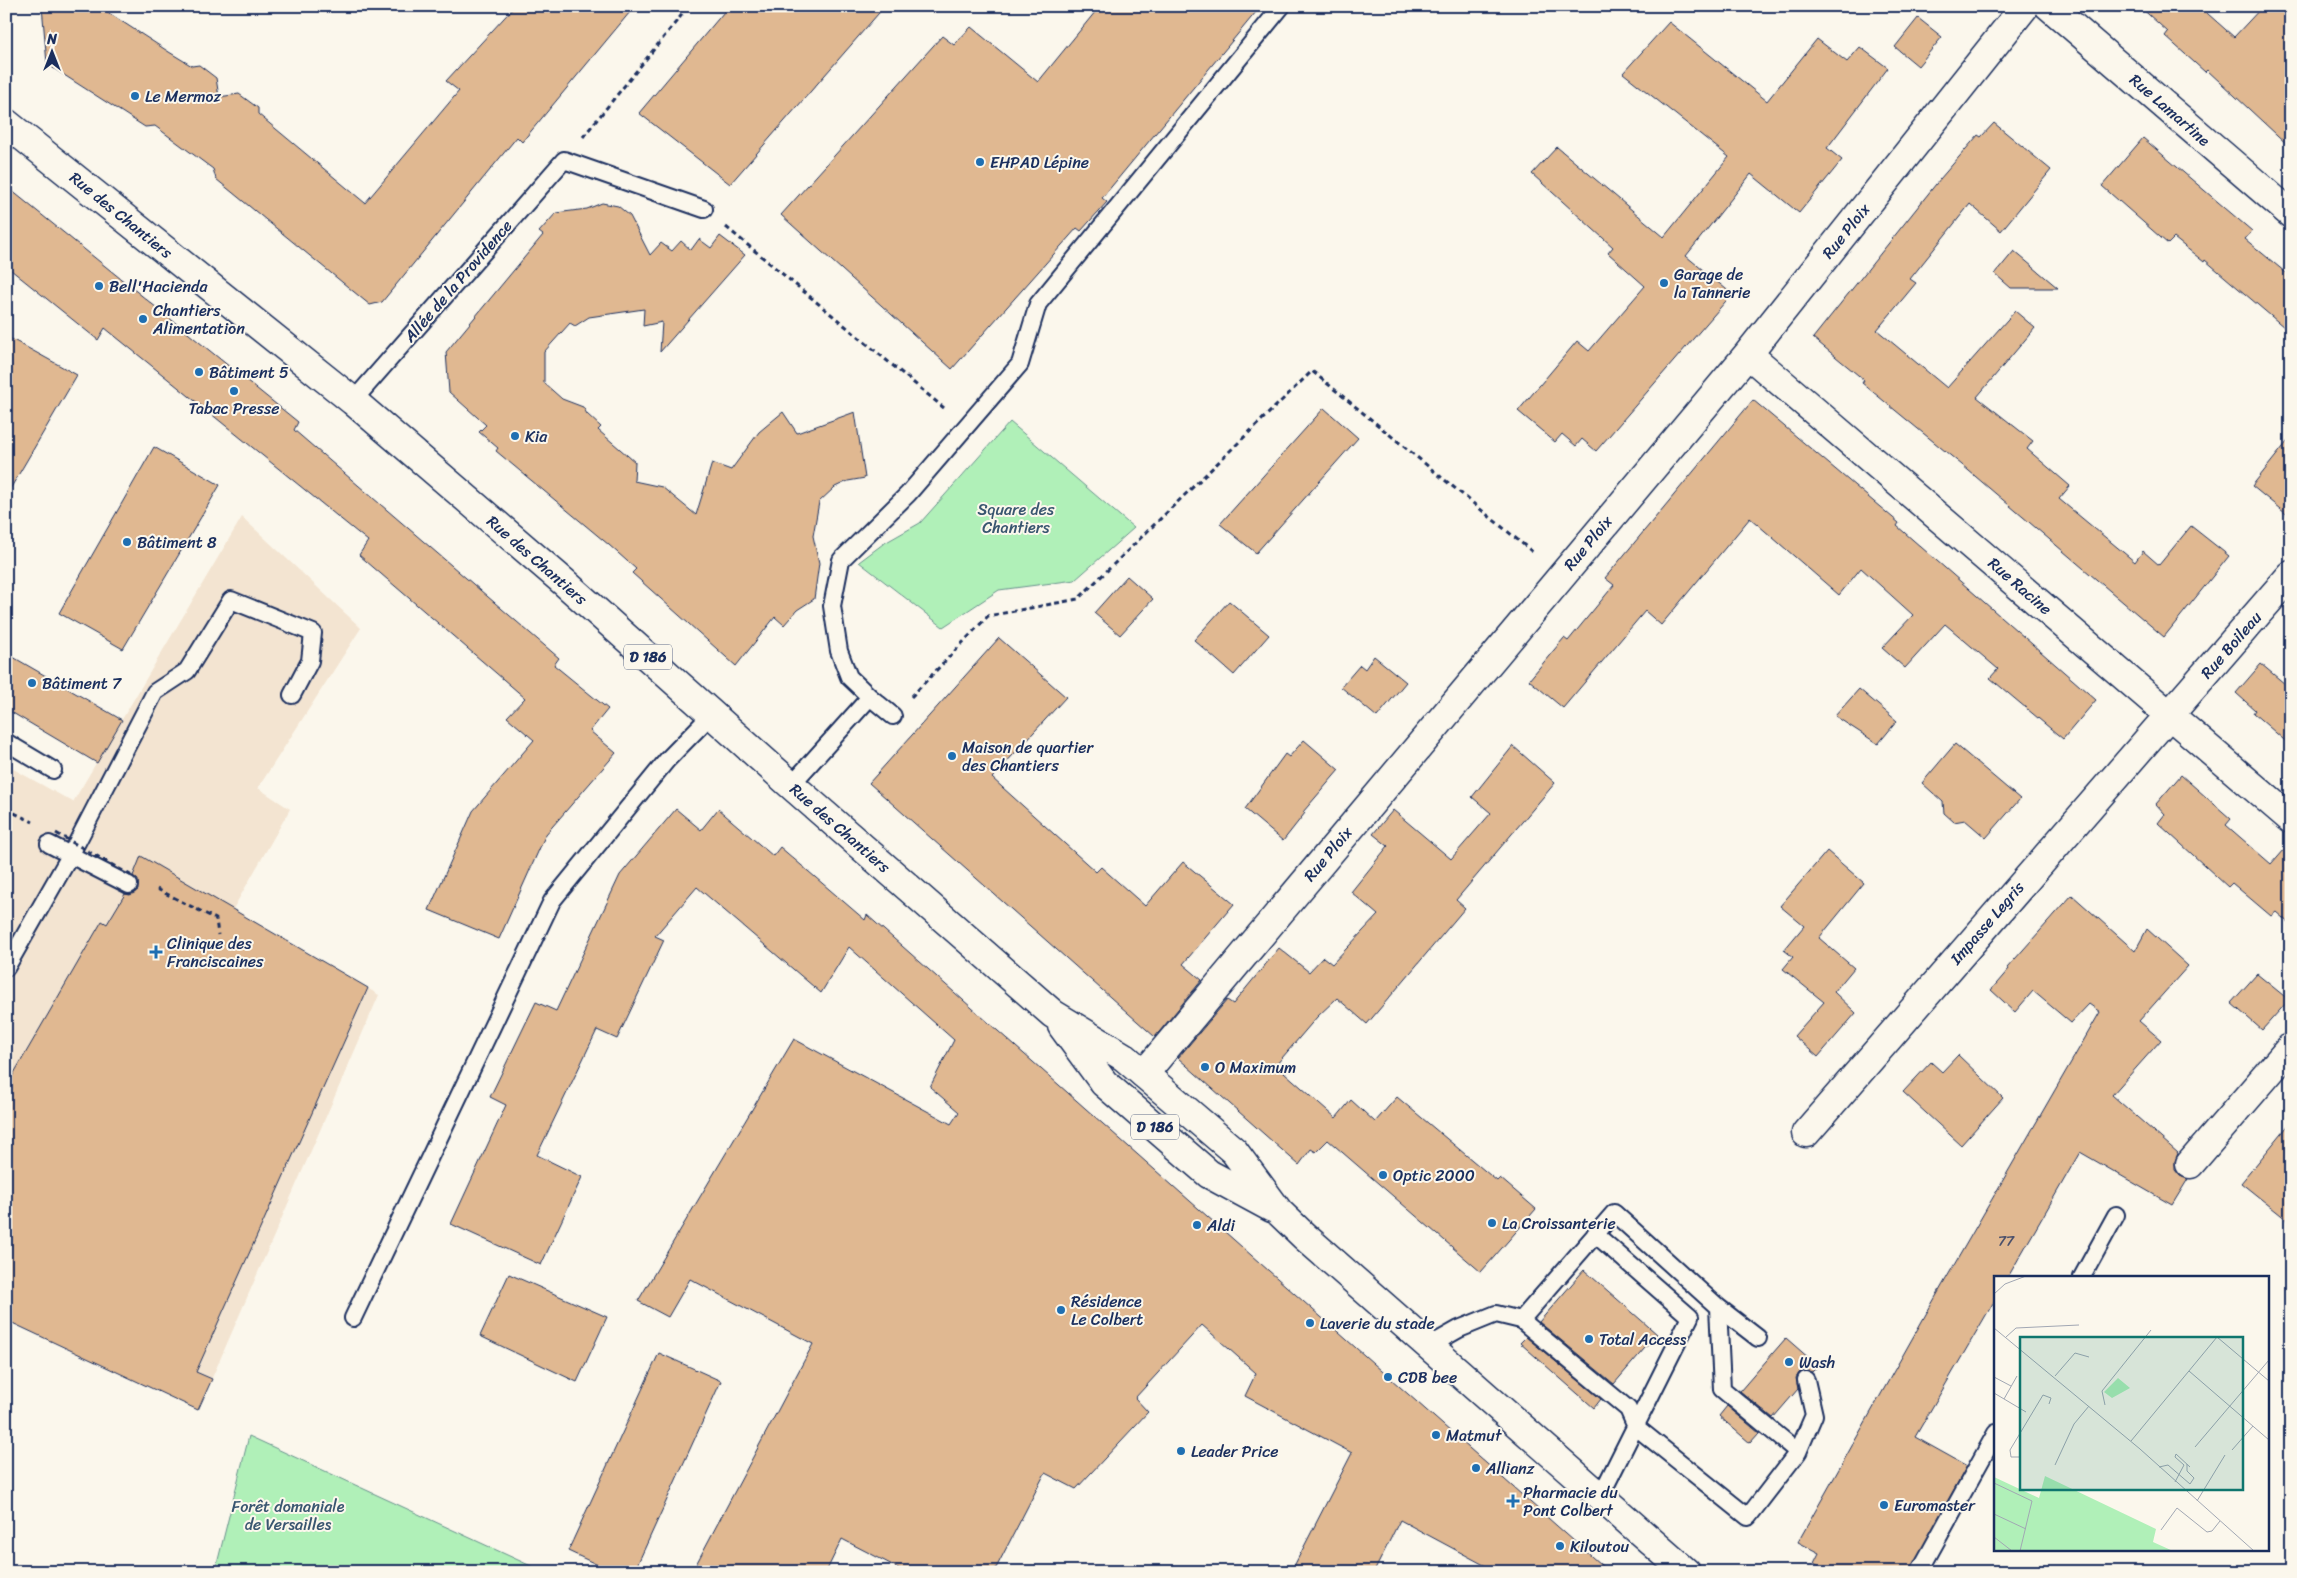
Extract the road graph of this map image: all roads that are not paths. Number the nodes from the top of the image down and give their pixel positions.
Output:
1 (1282, 6) edge
2 (2025, 6) edge
3 (2049, 6) edge
4 (6, 123) edge
5 (704, 208) road end
6 (2291, 214) edge
7 (1748, 354) junction
8 (353, 402) junction
9 (2291, 575) edge
10 (292, 695) dead end
11 (870, 698) junction
12 (712, 714) junction
13 (2170, 714) junction
14 (893, 716) road end
15 (6, 742) edge
16 (53, 770) dead end
17 (791, 785) junction
18 (2291, 819) edge
19 (52, 838) road end
20 (71, 854) junction
21 (134, 880) road end
22 (6, 968) edge
23 (1053, 1014) junction
24 (2291, 1048) edge
25 (1144, 1074) junction
26 (1806, 1133) dead end
27 (2190, 1164) dead end
28 (1280, 1212) junction
29 (2116, 1216) dead end
30 (1595, 1234) junction
31 (2083, 1276) edge
32 (1718, 1307) junction
33 (353, 1318) dead end
34 (1521, 1320) junction
35 (1758, 1338) dead end
36 (1429, 1346) junction
37 (1806, 1380) dead end
38 (1636, 1427) junction
39 (1994, 1437) edge
40 (1798, 1452) junction
41 (1600, 1497) junction
42 (1686, 1572) edge
43 (1919, 1572) edge

1 - 11 lane
2 - 7 street, Rue Ploix
3 - 6 street, Rue Lamartine
4 - 8 street, Rue des Chantiers / D 186
5 - 8 lane, Allée de la Providence
7 - 13 street, Rue Racine
7 - 25 street, Rue Ploix
8 - 12 street, Rue des Chantiers / D 186
9 - 13 street, Rue Boileau
10 - 20 lane
11 - 14 lane
11 - 17 lane
12 - 17 street, Rue des Chantiers / D 186
12 - 33 lane
13 - 18 street, Rue Racine
13 - 26 street, Impasse Legris
15 - 16 lane
17 - 23 street, Rue des Chantiers / D 186
19 - 20 lane
20 - 21 lane
20 - 22 lane
23 - 25 street, Rue des Chantiers / D 186
23 - 28 street, Rue des Chantiers / D 186
24 - 27 street
25 - 28 street, Rue des Chantiers / D 186
28 - 36 street, Rue des Chantiers / D 186
29 - 31 lane
30 - 32 lane
30 - 34 lane
30 - 38 lane
32 - 35 lane
32 - 40 lane
34 - 36 lane
34 - 38 lane
36 - 41 street, Rue des Chantiers / D 186
37 - 40 lane
38 - 40 lane
38 - 41 lane
39 - 43 lane
41 - 42 street, Rue des Chantiers / D 186

